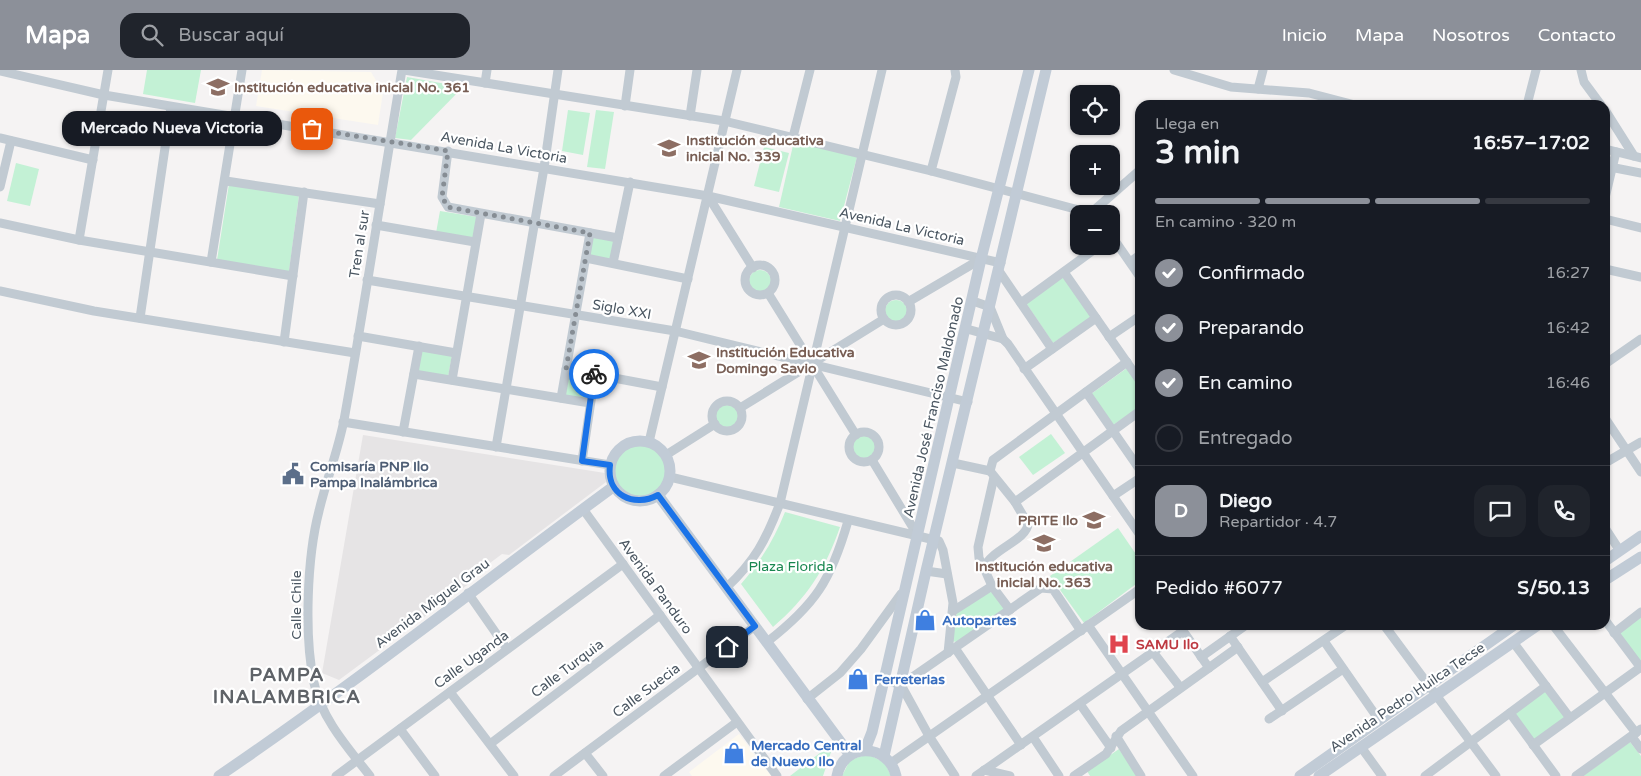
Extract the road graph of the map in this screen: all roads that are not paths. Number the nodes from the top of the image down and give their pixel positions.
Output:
1 (108, 70) edge
2 (242, 70) edge
3 (403, 70) edge
4 (474, 70) edge
5 (487, 70) edge
6 (558, 70) edge
7 (630, 70) edge
8 (697, 70) edge
9 (737, 70) edge
10 (810, 70) edge
11 (882, 70) edge
12 (956, 70) edge
13 (1030, 70) edge
14 (1046, 70) edge
15 (1174, 70) edge
16 (1263, 70) edge
17 (1536, 70) edge
18 (1581, 70) edge
19 (0, 71) edge
20 (472, 81) junction
21 (485, 83) junction
22 (1258, 89) junction
23 (554, 94) junction
24 (104, 95) junction
25 (1335, 100) edge
26 (1528, 100) edge
27 (1597, 100) edge
28 (625, 106) junction
29 (172, 107) junction
30 (690, 116) junction
31 (235, 117) junction
32 (1610, 117) edge
33 (724, 122) junction
34 (793, 137) junction
35 (0, 138) edge
36 (11, 141) junction
37 (390, 141) junction
38 (1610, 150) edge
39 (448, 151) junction
40 (1616, 152) junction
41 (862, 154) junction
42 (1637, 157) edge
43 (92, 160) junction
44 (1610, 163) edge
45 (1610, 167) edge
46 (544, 168) junction
47 (932, 171) junction
48 (1641, 173) edge
49 (1135, 175) edge
50 (226, 181) junction
51 (630, 182) junction
52 (0, 187) edge
53 (999, 189) junction
54 (304, 192) junction
55 (1016, 193) junction
56 (708, 196) junction
57 (380, 204) junction
58 (1102, 205) edge
59 (1070, 207) edge
60 (481, 214) junction
61 (1610, 220) edge
62 (0, 223) edge
63 (534, 223) junction
64 (376, 225) junction
65 (845, 226) junction
66 (1641, 228) edge
67 (590, 233) junction
68 (618, 238) junction
69 (79, 240) junction
70 (475, 242) junction
71 (1120, 248) edge
72 (148, 251) junction
73 (1087, 255) edge
74 (586, 258) junction
75 (1135, 258) edge
76 (981, 259) junction
77 (212, 262) junction
78 (1130, 262) junction
79 (613, 263) junction
80 (1000, 267) junction
81 (752, 268) junction
82 (1135, 270) edge
83 (1610, 270) edge
84 (1064, 272) junction
85 (293, 276) junction
86 (1641, 277) edge
87 (688, 279) junction
88 (367, 280) junction
89 (0, 292) edge
90 (768, 293) junction
91 (465, 297) junction
92 (973, 301) junction
93 (908, 302) junction
94 (1021, 303) junction
95 (520, 306) junction
96 (990, 307) junction
97 (576, 315) junction
98 (140, 318) junction
99 (1096, 318) junction
100 (884, 319) junction
101 (1135, 319) edge
102 (967, 328) junction
103 (675, 331) junction
104 (984, 334) junction
105 (358, 336) junction
106 (1109, 337) junction
107 (1003, 339) junction
108 (1641, 340) edge
109 (284, 342) junction
110 (419, 346) junction
111 (1052, 349) junction
112 (355, 353) junction
113 (456, 353) junction
114 (1610, 361) edge
115 (1127, 362) junction
116 (812, 363) junction
117 (566, 369) junction
118 (1024, 369) junction
119 (414, 374) junction
120 (595, 374) junction
121 (1135, 374) edge
122 (452, 380) junction
123 (662, 387) junction
124 (506, 390) junction
125 (1086, 392) junction
126 (561, 398) junction
127 (951, 398) junction
128 (968, 402) junction
129 (590, 403) junction
130 (740, 408) junction
131 (1055, 413) junction
132 (1135, 414) edge
133 (343, 422) junction
134 (715, 424) junction
135 (1610, 425) edge
136 (1112, 430) junction
137 (403, 432) junction
138 (856, 435) junction
139 (1640, 441) edge
140 (649, 442) junction
141 (496, 447) junction
142 (1626, 449) junction
143 (1082, 451) junction
144 (666, 455) junction
145 (872, 460) junction
146 (1610, 460) edge
147 (582, 461) junction
148 (1135, 463) edge
149 (953, 464) junction
150 (610, 465) junction
151 (1641, 472) edge
152 (992, 474) junction
153 (670, 477) junction
154 (1135, 481) edge
155 (613, 487) junction
156 (658, 495) junction
157 (1113, 496) junction
158 (1015, 502) junction
159 (780, 503) junction
160 (583, 509) junction
161 (848, 520) junction
162 (1135, 528) edge
163 (918, 536) junction
164 (1610, 536) edge
165 (1641, 536) edge
166 (934, 539) junction
167 (1620, 551) junction
168 (1641, 557) edge
169 (1610, 558) edge
170 (623, 564) junction
171 (984, 568) junction
172 (926, 571) junction
173 (947, 574) junction
174 (1610, 577) edge
175 (907, 585) junction
176 (992, 586) junction
177 (726, 588) junction
178 (1135, 592) edge
179 (468, 593) junction
180 (1010, 610) junction
181 (953, 611) junction
182 (1641, 612) edge
183 (660, 615) junction
184 (755, 626) junction
185 (1610, 627) edge
186 (1084, 628) junction
187 (1179, 630) edge
188 (1182, 630) edge
189 (1239, 630) edge
190 (1339, 630) edge
191 (1388, 630) edge
192 (1506, 630) edge
193 (1514, 630) edge
194 (1531, 630) edge
195 (1557, 630) edge
196 (1614, 632) junction
197 (1230, 636) junction
198 (1517, 640) junction
199 (1324, 641) junction
200 (767, 642) junction
201 (1238, 647) junction
202 (507, 650) junction
203 (952, 650) junction
204 (1154, 652) junction
205 (1201, 657) junction
206 (699, 667) junction
207 (1641, 667) edge
208 (1209, 668) junction
209 (1343, 669) junction
210 (1123, 675) junction
211 (885, 680) junction
212 (1262, 682) junction
213 (901, 685) junction
214 (1427, 685) junction
215 (1546, 686) junction
216 (1180, 687) junction
217 (450, 692) junction
218 (1605, 693) junction
219 (988, 696) junction
220 (1436, 697) junction
221 (807, 699) junction
222 (1080, 704) junction
223 (321, 706) junction
224 (1282, 710) junction
225 (1148, 711) junction
226 (1510, 713) junction
227 (1570, 718) junction
228 (1269, 719) dead end
229 (1379, 720) junction
230 (737, 722) junction
231 (400, 729) junction
232 (1636, 733) edge
233 (929, 736) junction
234 (1116, 736) junction
235 (1033, 737) junction
236 (1470, 742) junction
237 (490, 744) junction
238 (1021, 745) junction
239 (1533, 745) junction
240 (1361, 747) junction
241 (1111, 748) junction
242 (1641, 749) edge
243 (864, 750) junction
244 (585, 753) junction
245 (850, 755) junction
246 (888, 759) junction
247 (358, 760) junction
248 (984, 770) junction
249 (1084, 773) edge
250 (1320, 773) edge
251 (1431, 774) edge
252 (222, 775) edge
253 (953, 775) edge
254 (1191, 775) edge
255 (336, 776) edge
256 (370, 776) edge
257 (435, 776) edge
258 (514, 776) edge
259 (554, 776) edge
260 (603, 776) edge
261 (664, 776) edge
262 (777, 776) edge
263 (837, 776) edge
264 (896, 776) edge
265 (976, 776) edge
266 (1010, 776) edge
267 (1059, 776) edge
268 (1074, 776) edge
269 (1141, 776) edge
270 (1300, 776) edge
271 (1382, 776) edge
272 (1496, 776) edge
273 (1556, 776) edge
274 (1576, 776) edge

1 - 24 street
2 - 31 street
3 - 20 street
3 - 37 street, Tren al sur
4 - 20 street
5 - 21 street
6 - 23 street
7 - 28 street
8 - 30 street
9 - 33 street
10 - 34 street
11 - 41 street
12 - 47 street
13 - 53 street, Avenida José Franciso Maldonado
14 - 55 street
15 - 22 street
16 - 22 street
17 - 26 street
18 - 27 street
19 - 24 street, Avenida La Victoria
20 - 21 street
21 - 23 street
22 - 25 street
23 - 28 street
23 - 46 street
24 - 29 street, Avenida La Victoria
24 - 43 street
28 - 30 street
29 - 31 street, Avenida La Victoria
29 - 72 street
30 - 33 street
31 - 37 street, Avenida La Victoria
31 - 50 street
32 - 42 street
33 - 34 street
33 - 56 street
34 - 41 street
35 - 36 street
36 - 43 street
36 - 52 street
37 - 39 street, Avenida La Victoria
37 - 57 street, Tren al sur
38 - 40 street
39 - 46 street, Avenida La Victoria
39 - 60 street
40 - 42 street
40 - 44 street
41 - 47 street
41 - 65 street
43 - 69 street
45 - 48 street
46 - 51 street, Avenida La Victoria
46 - 63 street
47 - 53 street
49 - 58 street
50 - 54 street
50 - 77 street
51 - 56 street, Avenida La Victoria
51 - 68 street
53 - 55 street
53 - 76 street, Avenida José Franciso Maldonado
54 - 57 street
54 - 85 street
55 - 59 street
55 - 80 street
56 - 65 street, Avenida La Victoria
56 - 81 street
56 - 87 street
57 - 64 street, Tren al sur
60 - 63 street
60 - 70 street
61 - 66 street
62 - 69 street
63 - 67 street
63 - 95 street
64 - 70 street
64 - 88 street, Tren al sur
65 - 76 street, Avenida La Victoria
65 - 116 street
67 - 68 street
67 - 74 street
68 - 79 street
69 - 72 street
70 - 91 street
71 - 78 street
72 - 77 street
72 - 98 street
73 - 84 street
74 - 79 street
74 - 97 street
75 - 78 street
76 - 80 street, Avenida La Victoria
76 - 92 street, Avenida José Franciso Maldonado
76 - 93 street
77 - 85 street
78 - 82 street
79 - 87 street
80 - 94 street
80 - 96 street
81 - 90 street
81 - 90 street
83 - 86 street
84 - 94 street
84 - 99 street
85 - 109 street
87 - 103 street
88 - 91 street, Siglo XXI
88 - 105 street, Tren al sur
89 - 98 street
90 - 116 street
91 - 95 street, Siglo XXI
91 - 113 street
92 - 96 street
92 - 102 street, Avenida José Franciso Maldonado
93 - 100 street
93 - 100 street
94 - 111 street
95 - 97 street, Siglo XXI
95 - 124 street
96 - 104 street
96 - 107 street
97 - 103 street, Siglo XXI
97 - 117 street
98 - 109 street
99 - 106 street
99 - 111 street
100 - 116 street
101 - 106 street
102 - 104 street
102 - 127 street, Avenida José Franciso Maldonado
103 - 116 street, Siglo XXI
103 - 123 street
104 - 107 street
104 - 128 street
105 - 110 street
105 - 112 street, Tren al sur
106 - 115 street
107 - 118 street
108 - 114 street
109 - 112 street
110 - 113 street
110 - 119 street
111 - 118 street
112 - 133 street, Tren al sur
113 - 122 street
115 - 121 street
115 - 125 street
116 - 127 street, Siglo XXI
116 - 130 street
116 - 138 street
116 - 159 street
117 - 120 street
117 - 126 street
118 - 131 street
119 - 122 street
119 - 137 street
120 - 123 street
120 - 129 street
122 - 124 street
123 - 140 street
124 - 126 street
124 - 141 street
125 - 131 street
125 - 136 street
126 - 129 street
127 - 128 street, Siglo XXI
127 - 163 street, Avenida José Franciso Maldonado
128 - 149 street
129 - 147 street
130 - 134 street
130 - 134 street
131 - 143 street
131 - 152 street
132 - 136 street
133 - 137 street
133 - 223 street, Calle Chile
134 - 144 street
135 - 142 street
136 - 143 street
136 - 148 street
137 - 141 street
138 - 145 street
138 - 145 street
139 - 142 street
140 - 144 street
140 - 150 street
141 - 147 street
142 - 146 street
142 - 151 street
143 - 157 street
143 - 158 street
144 - 153 street
145 - 163 street
147 - 150 street
149 - 152 street
149 - 166 street
150 - 155 street
152 - 158 street
152 - 171 street
153 - 156 street
153 - 159 street
154 - 157 street
155 - 156 street
155 - 160 street, Avenida Miguel Grau
156 - 177 street
157 - 162 street
158 - 171 street
159 - 161 street
159 - 177 street
160 - 170 street, Avenida Panduro
160 - 179 street, Avenida Miguel Grau
161 - 163 street
161 - 200 street
163 - 166 street
163 - 175 street, Avenida José Franciso Maldonado
164 - 167 street
165 - 167 street
166 - 172 street
166 - 173 street
167 - 169 street
168 - 174 street
170 - 183 street, Avenida Panduro
170 - 202 street, Calle Uganda
171 - 176 street
172 - 173 street
172 - 213 street
173 - 181 street
175 - 211 street, Avenida José Franciso Maldonado
175 - 221 street
176 - 180 street
176 - 181 street
177 - 184 street
178 - 186 street
179 - 202 street
179 - 223 street, Avenida Miguel Grau
180 - 186 street
180 - 203 street
181 - 203 street
182 - 196 street
183 - 206 street, Avenida Panduro
183 - 237 street, Calle Turquia
184 - 200 street
184 - 206 street, Calle Suecia
185 - 196 street
186 - 210 street
186 - 219 street
187 - 204 street
188 - 205 street
189 - 197 street
190 - 199 street
191 - 214 street
192 - 214 street, Avenida Pedro Huilca Tecse
193 - 198 street
194 - 198 street, Avenida Pedro Huilca Tecse
195 - 218 street
196 - 207 street
197 - 201 street
197 - 205 street
198 - 215 street
198 - 220 street, Avenida Pedro Huilca Tecse
199 - 209 street
199 - 212 street
200 - 221 street
201 - 208 street
201 - 212 street
202 - 217 street, Calle Uganda
203 - 213 street
203 - 219 street
204 - 210 street
204 - 216 street
205 - 208 street
206 - 230 street, Avenida Panduro
206 - 244 street, Calle Suecia
207 - 218 street
208 - 216 street
209 - 224 street
209 - 229 street
210 - 222 street
210 - 225 street
211 - 213 street
211 - 243 street, Avenida José Franciso Maldonado
212 - 224 street
213 - 233 street
213 - 246 street
214 - 220 street
214 - 229 street, Avenida Pedro Huilca Tecse
215 - 226 street
215 - 227 street
216 - 225 street
217 - 231 street, Calle Uganda
217 - 237 street
218 - 227 street
218 - 232 street
219 - 233 street
219 - 238 street
220 - 236 street
220 - 240 street, Avenida Pedro Huilca Tecse
221 - 245 street
222 - 235 street
222 - 241 street
223 - 247 street, Calle Chile
223 - 252 street, Avenida Miguel Grau
224 - 228 street
225 - 234 street
225 - 254 street
226 - 236 street
226 - 239 street
227 - 239 street
229 - 250 street, Avenida Pedro Huilca Tecse
230 - 261 street
230 - 262 street, Avenida Panduro
231 - 247 street, Calle Uganda
231 - 257 street
232 - 242 street
232 - 274 street
233 - 246 street
233 - 253 street
234 - 241 street
234 - 269 street
235 - 238 street
235 - 267 street
236 - 251 street
236 - 272 street
237 - 258 street
238 - 248 street
239 - 273 street
240 - 250 street, Avenida Pedro Huilca Tecse
240 - 271 street
241 - 249 street
243 - 245 street
243 - 246 street
244 - 259 street, Calle Suecia
244 - 260 street
245 - 263 street
246 - 264 street
247 - 255 street, Calle Uganda
247 - 256 street, Calle Chile
248 - 265 street
248 - 266 street
249 - 268 street
250 - 270 street, Avenida Pedro Huilca Tecse

